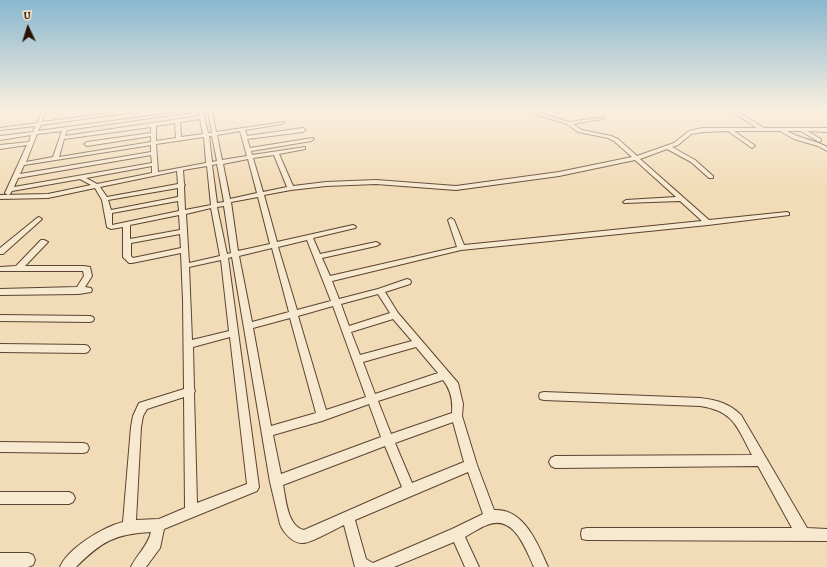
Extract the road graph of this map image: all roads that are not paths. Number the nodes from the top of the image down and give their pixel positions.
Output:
1 (32, 137) edge
2 (67, 137) edge
3 (87, 137) edge
4 (130, 137) edge
5 (154, 137) edge
6 (189, 137) edge
7 (207, 137) edge
8 (214, 137) edge
9 (249, 137) edge
10 (610, 137) edge
11 (684, 137) edge
12 (739, 137) edge
13 (795, 137) edge
14 (815, 137) edge
15 (62, 138) joint
16 (245, 138) joint
17 (179, 139) joint
18 (311, 139) dead end
19 (819, 140) dead end
20 (292, 142) junction
21 (30, 143) junction
22 (153, 143) junction
23 (86, 144) junction
24 (752, 146) dead end
25 (668, 147) junction
26 (0, 148) edge
27 (303, 148) dead end
28 (827, 149) edge
29 (295, 150) junction
30 (154, 153) junction
31 (249, 153) junction
32 (276, 153) junction
33 (85, 154) junction
34 (636, 158) junction
35 (55, 159) junction
36 (214, 163) junction
37 (22, 164) junction
38 (155, 164) junction
39 (82, 166) junction
40 (180, 169) junction
41 (155, 174) junction
42 (15, 177) junction
43 (80, 177) junction
44 (711, 177) dead end
45 (182, 185) junction
46 (97, 187) junction
47 (291, 188) junction
48 (9, 190) junction
49 (261, 195) junction
50 (3, 197) edge
51 (182, 198) junction
52 (105, 199) junction
53 (682, 199) junction
54 (626, 202) dead end
55 (227, 203) junction
56 (215, 206) junction
57 (109, 212) junction
58 (183, 212) junction
59 (787, 214) dead end
60 (39, 219) dead end
61 (452, 220) dead end
62 (708, 223) junction
63 (126, 224) junction
64 (353, 227) dead end
65 (183, 231) junction
66 (309, 237) junction
67 (44, 242) dead end
68 (126, 242) junction
69 (376, 244) dead end
70 (274, 245) junction
71 (460, 248) junction
72 (184, 250) junction
73 (0, 252) edge
74 (235, 254) junction
75 (224, 257) junction
76 (317, 257) junction
77 (185, 266) junction
78 (19, 268) junction
79 (0, 269) edge
80 (327, 279) junction
81 (407, 282) dead end
82 (88, 290) dead end
83 (79, 291) junction
84 (380, 291) junction
85 (0, 292) edge
86 (336, 303) junction
87 (293, 314) junction
88 (395, 315) junction
89 (0, 318) edge
90 (90, 318) dead end
91 (248, 326) junction
92 (346, 330) junction
93 (233, 333) junction
94 (418, 342) junction
95 (188, 345) junction
96 (0, 348) edge
97 (85, 349) dead end
98 (357, 360) junction
99 (446, 375) junction
100 (190, 391) junction
101 (544, 396) dead end
102 (372, 399) junction
103 (322, 416) junction
104 (457, 416) junction
105 (267, 432) junction
106 (388, 440) junction
107 (0, 447) edge
108 (83, 448) dead end
109 (762, 460) junction
110 (555, 462) dead end
111 (471, 465) junction
112 (276, 482) junction
113 (409, 490) junction
114 (0, 498) edge
115 (69, 498) dead end
116 (191, 512) junction
117 (348, 517) junction
118 (490, 517) junction
119 (159, 525) junction
120 (129, 527) junction
121 (457, 534) junction
122 (587, 534) dead end
123 (802, 534) junction
124 (827, 535) edge
125 (0, 560) edge
126 (28, 560) dead end
127 (67, 567) edge
128 (138, 567) edge
129 (368, 567) edge
130 (378, 567) edge
131 (472, 567) edge
132 (541, 567) edge

1 - 21 street
2 - 15 street
3 - 23 street
4 - 23 street
5 - 22 street
6 - 17 street
7 - 36 street
8 - 36 street
9 - 16 street
10 - 34 street
11 - 25 street
12 - 24 street
13 - 28 street
14 - 19 street
15 - 35 street
16 - 31 street
17 - 22 street
18 - 20 street
20 - 29 street
20 - 31 street
21 - 26 street
21 - 37 street
22 - 30 street
22 - 33 street
23 - 33 street
25 - 34 street
25 - 44 street
27 - 29 street
29 - 32 street
30 - 38 street
30 - 39 street
31 - 32 street
31 - 36 street
31 - 49 street
32 - 47 street
33 - 35 street
33 - 39 street
34 - 47 street
34 - 53 street
35 - 37 street
36 - 40 street
36 - 55 street
36 - 56 street
37 - 42 street
38 - 41 street
38 - 43 street
39 - 42 street
39 - 43 street
40 - 41 street
40 - 45 street
41 - 46 street
42 - 48 street
43 - 46 street
43 - 48 street
45 - 51 street
45 - 52 street
46 - 50 street
46 - 52 street
47 - 49 street
48 - 50 street
49 - 55 street
49 - 70 street
51 - 57 street
51 - 58 street
52 - 57 street
53 - 54 street
53 - 62 street
55 - 56 street
55 - 74 street
56 - 58 street
56 - 75 street
57 - 63 street
58 - 63 street
58 - 65 street
59 - 62 street
60 - 73 street
61 - 71 street
62 - 71 street
63 - 68 street
64 - 66 street
65 - 68 street
65 - 72 street
66 - 70 street
66 - 76 street
67 - 78 street
68 - 72 street
69 - 76 street
70 - 74 street
70 - 87 street
71 - 80 street
72 - 77 street
74 - 75 street
74 - 91 street
75 - 77 street
75 - 93 street
76 - 80 street
77 - 95 street
78 - 79 street
78 - 83 street
80 - 86 street
81 - 84 street
82 - 83 street
83 - 85 street
84 - 86 street
84 - 88 street
86 - 87 street
86 - 92 street
87 - 91 street
87 - 103 street
88 - 92 street
88 - 94 street
89 - 90 street
91 - 105 street
92 - 98 street
93 - 95 street
93 - 116 street
94 - 98 street
94 - 99 street
95 - 100 street
96 - 97 street
98 - 102 street
99 - 102 street
99 - 104 street
100 - 116 street
100 - 120 street
101 - 109 street
102 - 103 street
102 - 106 street
103 - 105 street
104 - 106 street
104 - 111 street
105 - 112 street
106 - 112 street
106 - 113 street
107 - 108 street
109 - 110 street
109 - 123 street
111 - 113 street
111 - 118 street
112 - 117 street
113 - 117 street
114 - 115 street
116 - 119 street
117 - 129 street
118 - 121 street
118 - 132 street
119 - 120 street
119 - 128 street
120 - 127 street
121 - 130 street
121 - 131 street
122 - 123 street
123 - 124 street
125 - 126 street

